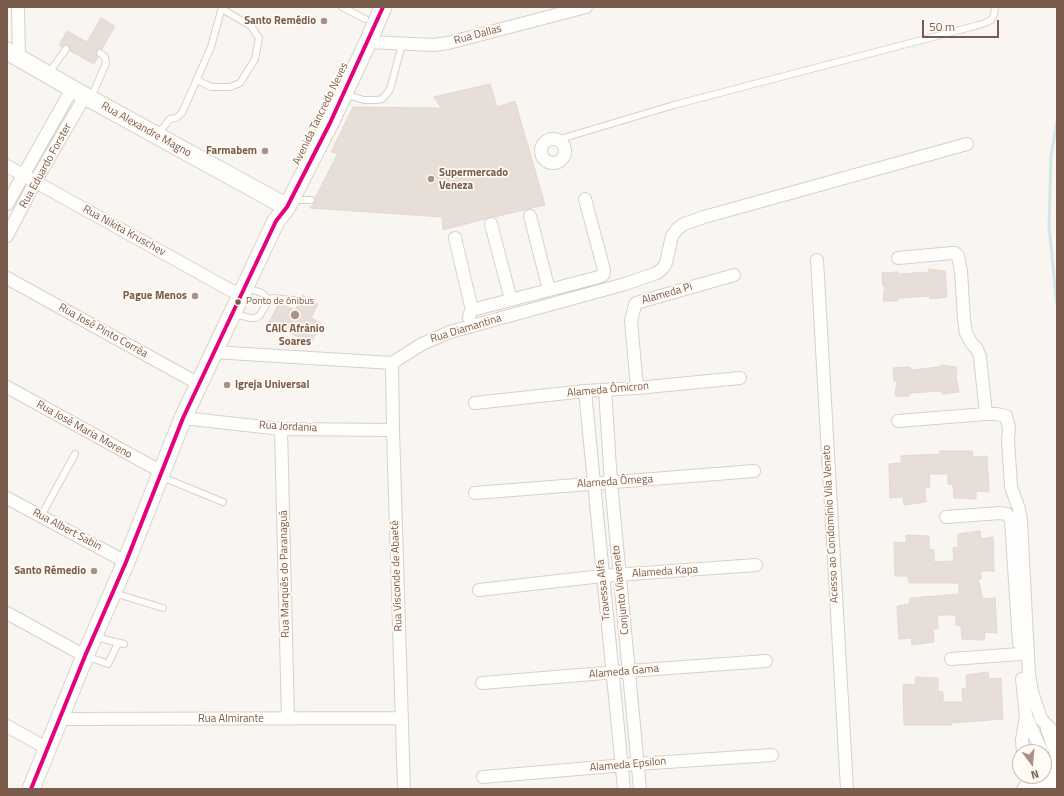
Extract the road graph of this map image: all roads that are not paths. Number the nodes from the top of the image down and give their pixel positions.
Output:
1 (18, 7) edge
2 (342, 7) edge
3 (382, 7) edge
4 (586, 7) edge
5 (995, 7) edge
6 (222, 8) edge
7 (368, 13) edge
8 (368, 42) junction
9 (402, 44) junction
10 (66, 49) dead end
11 (100, 53) dead end
12 (13, 54) edge
13 (48, 75) junction
14 (197, 80) junction
15 (344, 94) junction
16 (82, 95) junction
17 (156, 135) junction
18 (557, 140) dead end
19 (967, 144) dead end
20 (7, 166) edge
21 (23, 175) junction
22 (35, 182) junction
23 (585, 199) dead end
24 (311, 200) dead end
25 (285, 203) junction
26 (7, 204) edge
27 (530, 216) dead end
28 (491, 224) dead end
29 (7, 236) edge
30 (455, 238) dead end
31 (898, 258) dead end
32 (816, 260) dead end
33 (734, 275) dead end
34 (7, 278) edge
35 (549, 290) junction
36 (243, 292) junction
37 (269, 300) junction
38 (294, 300) dead end
39 (511, 300) junction
40 (472, 310) junction
41 (233, 313) junction
42 (470, 327) junction
43 (213, 352) junction
44 (392, 363) junction
45 (740, 378) dead end
46 (199, 384) junction
47 (7, 387) edge
48 (637, 388) junction
49 (605, 390) junction
50 (585, 391) junction
51 (475, 403) dead end
52 (986, 414) junction
53 (183, 418) junction
54 (898, 421) dead end
55 (281, 429) junction
56 (393, 430) junction
57 (75, 454) dead end
58 (754, 471) dead end
59 (161, 474) junction
60 (611, 483) junction
61 (594, 484) junction
62 (475, 493) dead end
63 (7, 498) edge
64 (223, 502) dead end
65 (41, 516) junction
66 (946, 517) dead end
67 (126, 562) junction
68 (756, 565) dead end
69 (620, 575) junction
70 (602, 576) junction
71 (479, 590) dead end
72 (113, 592) junction
73 (162, 608) dead end
74 (7, 613) edge
75 (94, 637) junction
76 (1020, 654) junction
77 (85, 656) junction
78 (951, 658) dead end
79 (766, 661) dead end
80 (629, 671) junction
81 (612, 672) junction
82 (482, 684) dead end
83 (1026, 716) junction
84 (401, 718) junction
85 (60, 719) junction
86 (288, 719) junction
87 (7, 726) edge
88 (1046, 726) junction
89 (1057, 736) edge
90 (1022, 744) edge
91 (1038, 744) edge
92 (1048, 744) edge
93 (48, 749) junction
94 (772, 755) dead end
95 (637, 764) junction
96 (621, 766) junction
97 (483, 777) dead end
98 (31, 789) edge
99 (404, 789) edge
100 (624, 789) edge
101 (640, 789) edge
102 (848, 789) edge

1 - 12 street
2 - 7 lane
3 - 8 main road, Avenida Tancredo Neves
4 - 9 street, Rua Dallas
5 - 18 lane
6 - 14 lane
6 - 14 lane
7 - 25 main road, Avenida Tancredo Neves
8 - 9 street, Rua Dallas
8 - 15 main road, Avenida Tancredo Neves
9 - 15 lane
10 - 13 lane
11 - 16 lane
12 - 13 main road, Rua Alexandre Magno
13 - 16 main road, Rua Alexandre Magno
14 - 17 lane
15 - 25 main road, Avenida Tancredo Neves
16 - 17 main road, Rua Alexandre Magno
16 - 21 street, Rua Eduardo Forster
16 - 22 street, Rua Eduardo Forster
17 - 25 main road, Rua Alexandre Magno
19 - 42 street, Rua Diamantina
20 - 21 street, Rua Nikita Kruschev
21 - 22 street, Rua Nikita Kruschev
21 - 26 street, Rua Eduardo Forster
22 - 29 street, Rua Eduardo Forster
22 - 36 street, Rua Nikita Kruschev
23 - 35 street
24 - 25 lane
25 - 36 main road, Avenida Tancredo Neves
27 - 35 street
28 - 39 street
30 - 40 street
31 - 52 street
32 - 102 street, Acesso ao Condomínio Vila Veneto
33 - 48 street, Alameda Pi
34 - 46 street, Rua José Pinto Corrêa
35 - 39 street
36 - 37 lane
36 - 41 main road, Avenida Tancredo Neves
37 - 38 lane
37 - 41 lane
39 - 40 street
40 - 42 street
41 - 43 main road, Avenida Tancredo Neves
42 - 44 street, Rua Diamantina
43 - 44 street
43 - 46 main road, Avenida Tancredo Neves
44 - 56 street, Rua Visconde de Abaeté
45 - 48 street, Alameda Ômicron
46 - 53 main road, Avenida Tancredo Neves
47 - 59 street, Rua José Maria Moreno
48 - 49 street, Alameda Ômicron
49 - 50 street, Alameda Ômicron
49 - 60 street, Conjunto Viaveneto
50 - 51 street, Alameda Ômicron
50 - 61 street, Travessa Alfa
52 - 54 street
52 - 88 street
53 - 55 street, Rua Jordania
53 - 59 main road, Avenida Tancredo Neves
55 - 56 street, Rua Jordania
55 - 86 street, Rua Marquês do Paranaguá
56 - 84 street, Rua Visconde de Abaeté
57 - 65 lane
58 - 60 street, Alameda Ômega
59 - 64 lane
59 - 67 main road, Avenida Tancredo Neves
60 - 61 street, Alameda Ômega
60 - 69 street, Conjunto Viaveneto
61 - 62 street, Alameda Ômega
61 - 70 street, Travessa Alfa
63 - 65 street, Rua Albert Sabin
65 - 67 street, Rua Albert Sabin
66 - 76 street
67 - 72 main road, Avenida Tancredo Neves
68 - 69 street, Alameda Kapa
69 - 70 street, Alameda Kapa
69 - 80 street, Conjunto Viaveneto
70 - 71 street, Alameda Kapa
70 - 81 street, Travessa Alfa
72 - 73 lane
72 - 75 main road, Avenida Tancredo Neves
74 - 77 street
75 - 77 main road, Avenida Tancredo Neves
75 - 77 lane
76 - 78 street
76 - 83 street
77 - 85 main road, Avenida Tancredo Neves
79 - 80 street, Alameda Gama
80 - 81 street, Alameda Gama
80 - 95 street, Conjunto Viaveneto
81 - 82 street, Alameda Gama
81 - 96 street, Travessa Alfa
83 - 90 street
83 - 91 street
84 - 86 street, Rua Almirante
84 - 99 street, Rua Visconde de Abaeté
85 - 86 street, Rua Almirante
85 - 93 main road, Avenida Tancredo Neves
87 - 93 street
88 - 89 street
88 - 92 street
93 - 98 main road, Avenida Tancredo Neves
94 - 95 street, Alameda Epsilon
95 - 96 street, Alameda Epsilon
95 - 101 street, Conjunto Viaveneto
96 - 97 street, Alameda Epsilon
96 - 100 street, Travessa Alfa

